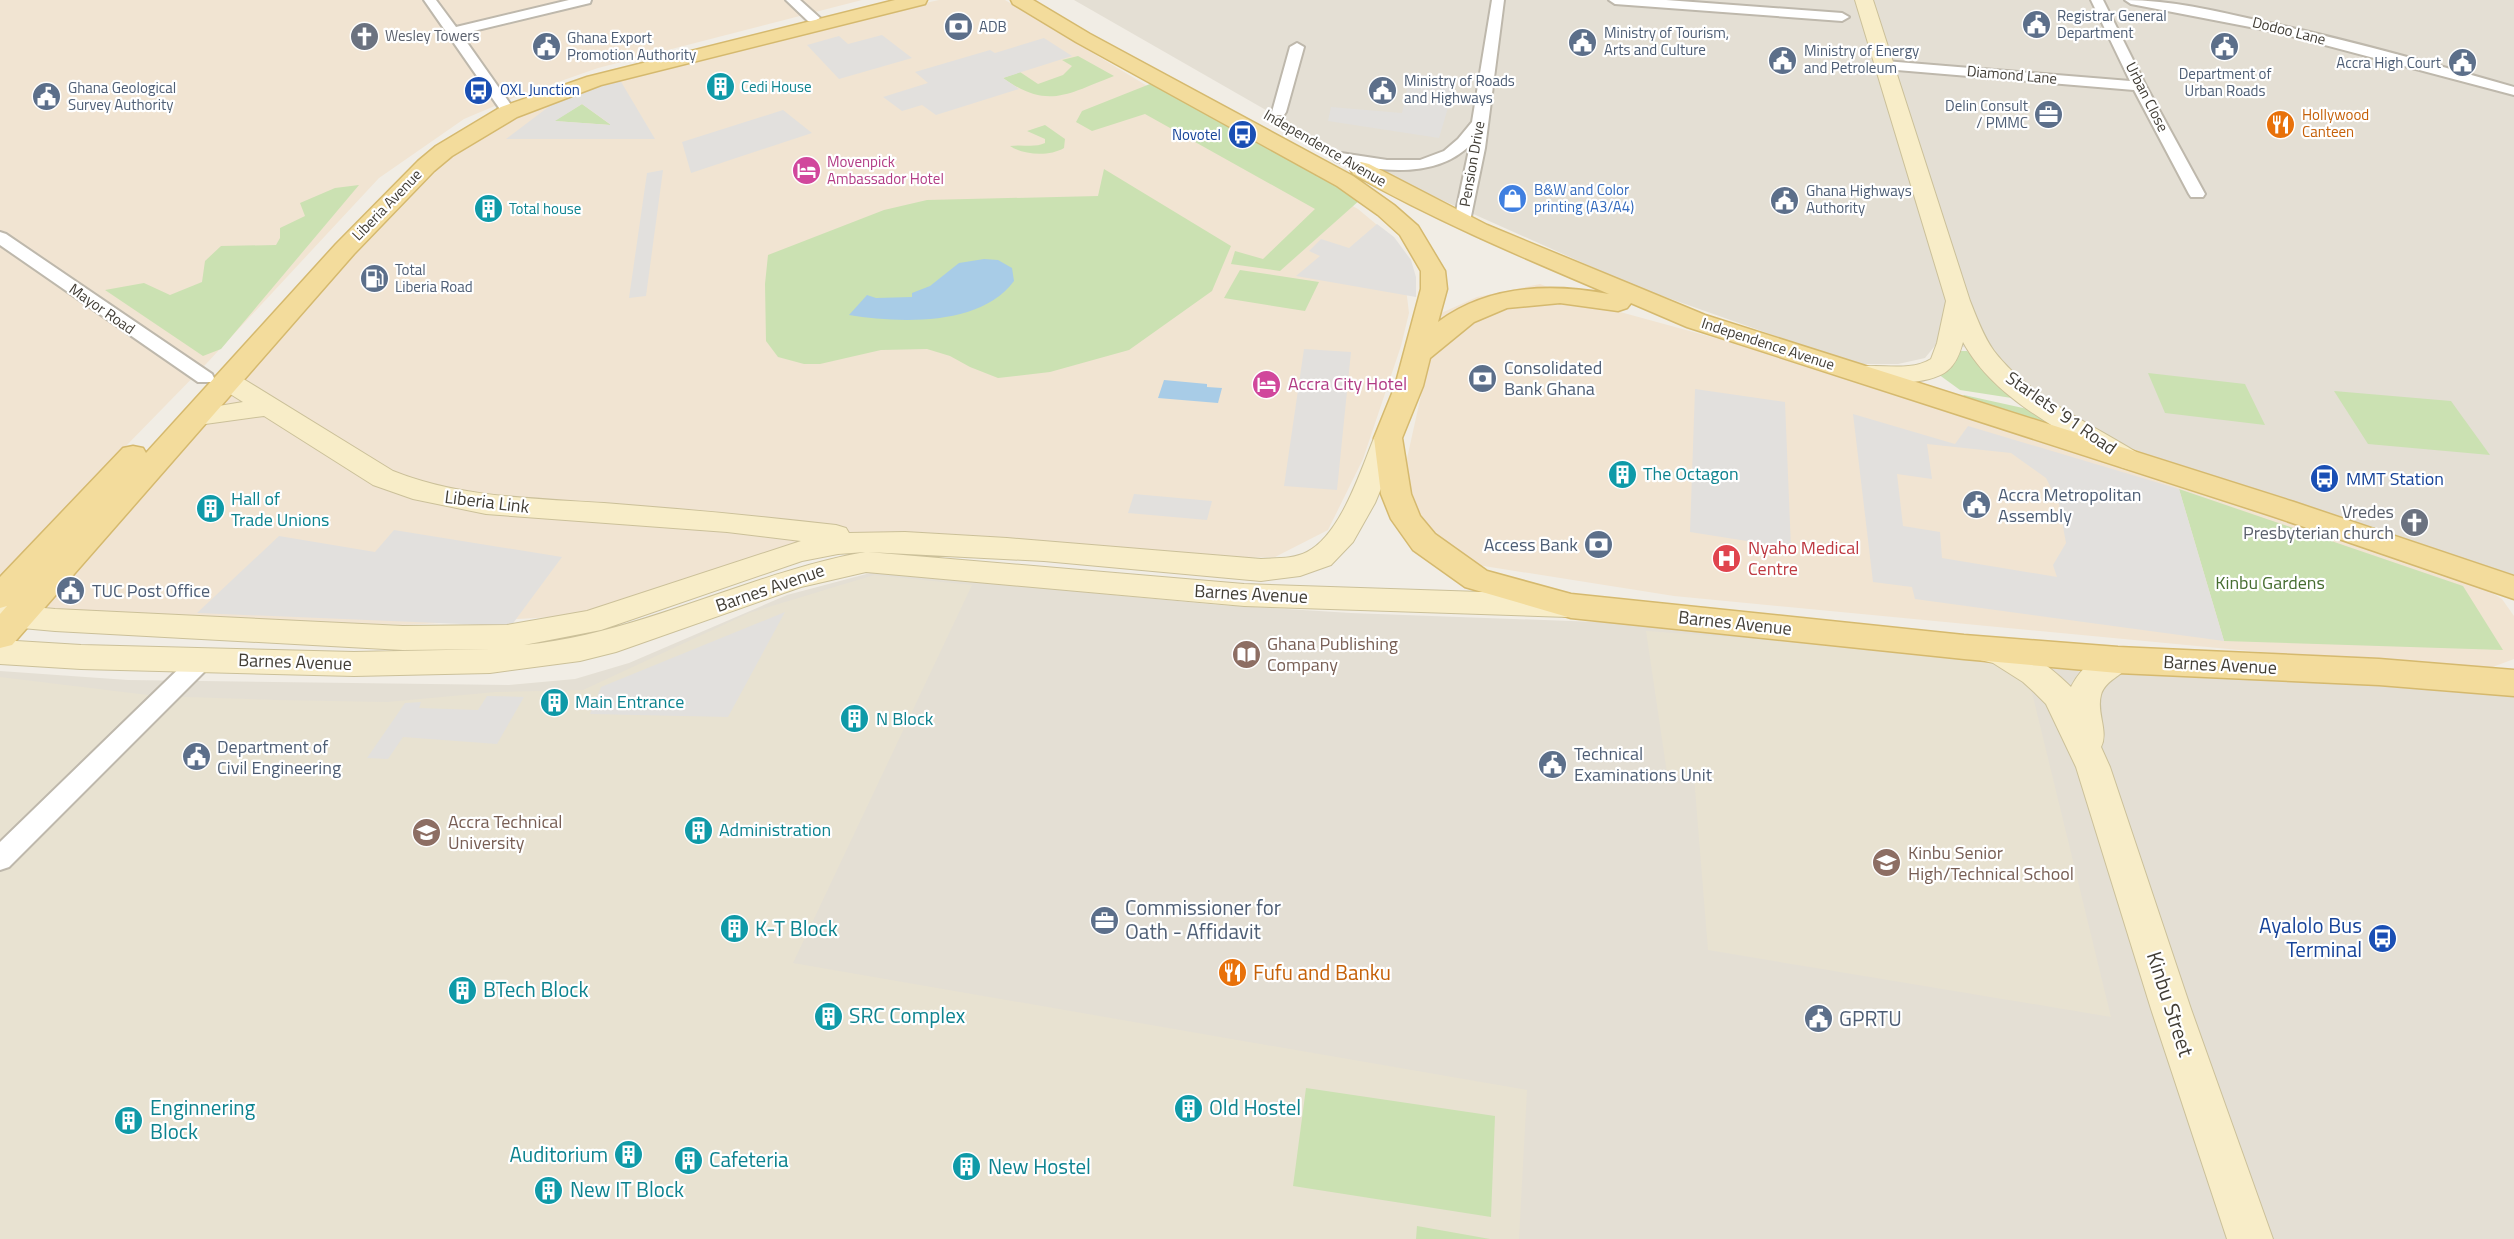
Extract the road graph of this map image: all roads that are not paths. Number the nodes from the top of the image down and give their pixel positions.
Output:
1 (430, 0) edge
2 (585, 0) edge
3 (792, 0) edge
4 (884, 0) edge
5 (918, 0) edge
6 (1020, 0) edge
7 (1044, 0) edge
8 (1498, 0) edge
9 (1615, 0) edge
10 (1864, 0) edge
11 (2097, 0) edge
12 (2131, 0) edge
13 (1667, 2) edge
14 (1842, 17) dead end
15 (813, 18) junction
16 (453, 32) junction
17 (1297, 46) dead end
18 (1885, 65) junction
19 (2139, 86) junction
20 (2514, 91) edge
21 (507, 110) junction
22 (1279, 112) dead end
23 (1479, 124) junction
24 (1341, 158) junction
25 (2197, 194) dead end
26 (1462, 221) junction
27 (0, 237) edge
28 (1958, 301) junction
29 (1696, 321) junction
30 (1418, 354) junction
31 (1862, 374) junction
32 (217, 380) junction
33 (270, 407) junction
34 (198, 417) junction
35 (1389, 438) junction
36 (2131, 461) junction
37 (727, 522) junction
38 (897, 541) junction
39 (2459, 568) junction
40 (737, 571) junction
41 (2514, 588) edge
42 (2514, 600) edge
43 (1571, 606) junction
44 (5, 616) edge
45 (1964, 646) junction
46 (0, 652) edge
47 (203, 659) junction
48 (2118, 660) junction
49 (2506, 679) edge
50 (2093, 767) junction
51 (0, 859) edge
52 (2250, 1239) edge

1 - 16 street
2 - 16 street
3 - 15 street
4 - 15 main road, Liberia Avenue
5 - 21 main road, Liberia Avenue
6 - 30 main road, Independence Avenue
7 - 24 main road, Independence Avenue
8 - 23 street, Pension Drive
9 - 13 street
10 - 18 main road, Starlets '91 Road
11 - 19 street, Urban Close
12 - 20 street, Dodoo Lane
13 - 14 street
15 - 21 main road, Liberia Avenue
16 - 21 street
17 - 22 street
18 - 19 street, Diamond Lane
18 - 28 main road, Starlets '91 Road
19 - 25 street, Urban Close
21 - 32 main road, Liberia Avenue
23 - 24 street
23 - 26 street, Pension Drive
24 - 26 main road, Independence Avenue
26 - 29 main road, Independence Avenue
27 - 32 street, Mayor Road
28 - 31 main road, Starlets '91 Road
28 - 36 main road, Starlets '91 Road
29 - 30 main road
29 - 31 main road, Independence Avenue
30 - 35 main road, Independence Avenue
31 - 36 main road, Independence Avenue
32 - 33 main road, Liberia Link
32 - 34 main road, Liberia Avenue
32 - 44 main road, Liberia Avenue
33 - 34 main road
33 - 37 main road, Liberia Link
34 - 44 main road, Liberia Avenue
35 - 38 main road, Barnes Avenue
35 - 43 main road, Independence Avenue
36 - 39 main road, Independence Avenue
37 - 38 main road, Liberia Link
37 - 40 main road, Liberia Link
38 - 40 main road, Barnes Avenue
39 - 41 main road, Independence Avenue
39 - 42 main road
40 - 44 main road, Barnes Avenue
43 - 45 main road, Barnes Avenue
43 - 47 main road, Barnes Avenue
45 - 48 main road, Barnes Avenue
45 - 50 main road
46 - 47 main road, Barnes Avenue
47 - 51 street
48 - 49 main road, Barnes Avenue
48 - 50 main road
50 - 52 main road, Kinbu Street

